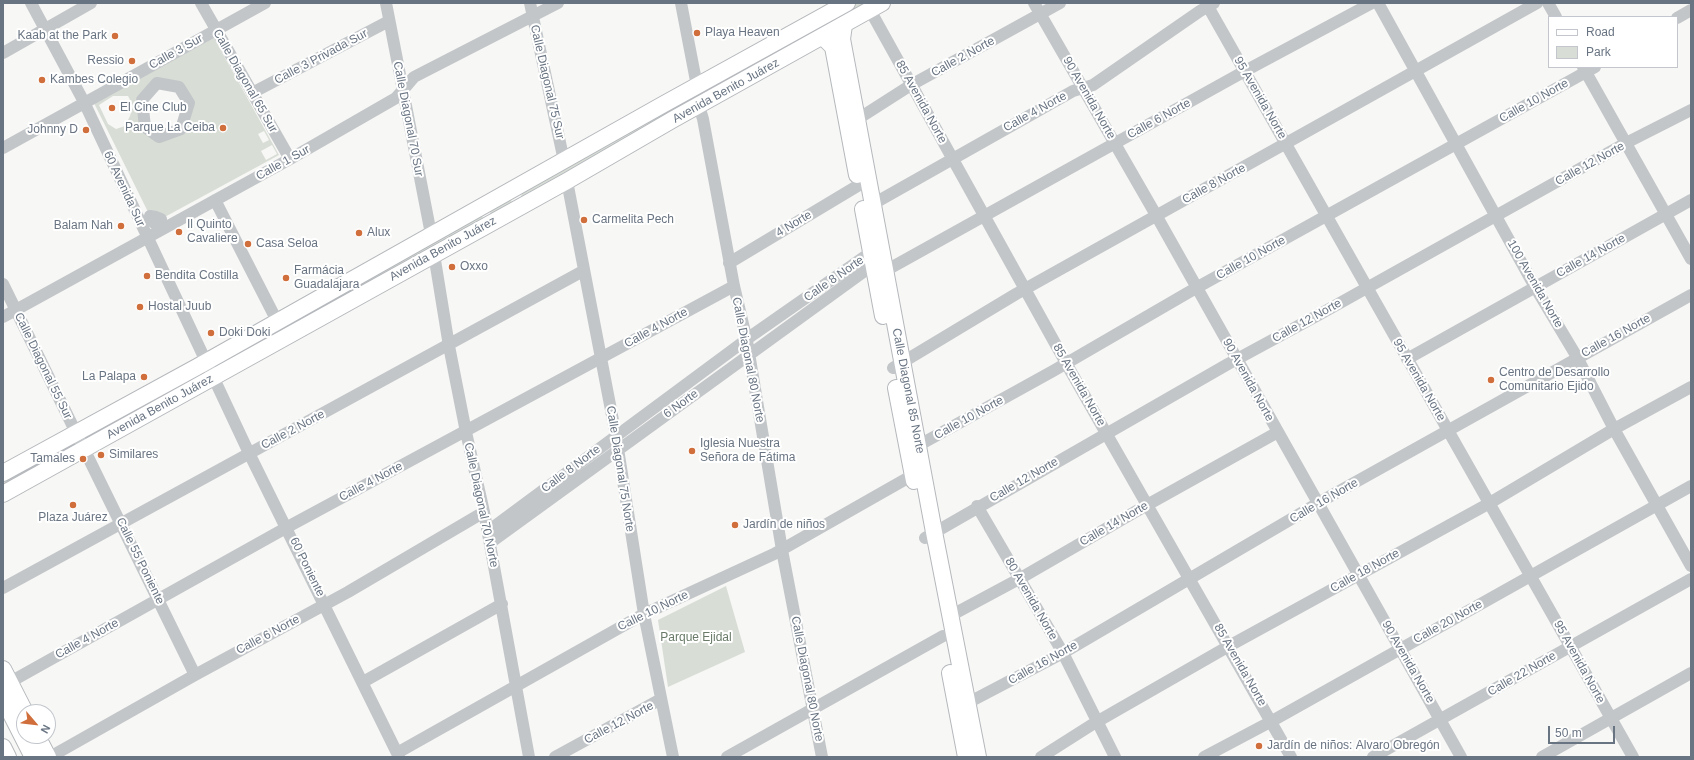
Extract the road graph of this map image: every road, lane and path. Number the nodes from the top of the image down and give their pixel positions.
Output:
1 (31, 3) edge
2 (91, 3) edge
3 (201, 3) edge
4 (265, 3) edge
5 (386, 3) edge
6 (530, 3) edge
7 (558, 3) edge
8 (681, 3) edge
9 (847, 3) edge
10 (1034, 3) edge
11 (1060, 3) edge
12 (1372, 3) edge
13 (1378, 3) edge
14 (1537, 3) edge
15 (1548, 3) edge
16 (1210, 4) edge
17 (876, 6) edge
18 (828, 8) edge
19 (1691, 10) edge
20 (1040, 14) junction
21 (1555, 16) edge
22 (1678, 17) edge
23 (532, 18) junction
24 (389, 21) junction
25 (844, 25) junction
26 (46, 28) junction
27 (217, 30) junction
28 (823, 37) junction
29 (3, 53) edge
30 (740, 63) junction
31 (1588, 69) edge
32 (1244, 71) junction
33 (1414, 72) junction
34 (746, 80) junction
35 (703, 82) junction
36 (911, 85) junction
37 (180, 87) joint
38 (1083, 88) junction
39 (402, 90) junction
40 (252, 93) junction
41 (715, 96) junction
42 (84, 102) junction
43 (699, 106) junction
44 (1691, 110) edge
45 (852, 123) junction
46 (1115, 143) junction
47 (1286, 143) junction
48 (1626, 143) junction
49 (1456, 144) junction
50 (3, 148) edge
51 (290, 159) junction
52 (953, 159) junction
53 (564, 161) junction
54 (568, 181) junction
55 (858, 185) junction
56 (516, 188) junction
57 (215, 200) junction
58 (1691, 200) edge
59 (523, 204) junction
60 (873, 204) junction
61 (477, 210) junction
62 (1665, 214) junction
63 (1156, 215) junction
64 (984, 216) junction
65 (1326, 216) junction
66 (1495, 216) junction
67 (484, 226) junction
68 (432, 234) junction
69 (147, 237) junction
70 (434, 254) junction
71 (1691, 259) edge
72 (729, 263) junction
73 (876, 263) junction
74 (583, 271) junction
75 (3, 284) edge
76 (734, 286) junction
77 (1366, 287) junction
78 (1535, 287) junction
79 (1196, 288) junction
80 (1025, 289) junction
81 (1691, 295) edge
82 (16, 310) junction
83 (3, 317) edge
84 (278, 321) junction
85 (747, 341) junction
86 (449, 346) junction
87 (748, 355) junction
88 (1578, 357) junction
89 (601, 358) junction
90 (1237, 359) junction
91 (1407, 359) junction
92 (207, 362) junction
93 (1066, 363) junction
94 (898, 365) junction
95 (214, 377) junction
96 (1691, 388) edge
97 (1614, 429) junction
98 (1448, 431) junction
99 (466, 432) junction
100 (1278, 432) junction
101 (1106, 433) junction
102 (76, 434) junction
103 (616, 436) junction
104 (84, 448) junction
105 (914, 448) junction
106 (618, 450) junction
107 (249, 453) junction
108 (3, 473) edge
109 (913, 475) junction
110 (1691, 486) edge
111 (3, 494) edge
112 (1319, 503) junction
113 (1488, 504) junction
114 (1147, 505) junction
115 (977, 506) junction
116 (1657, 506) junction
117 (484, 512) junction
118 (122, 523) junction
119 (287, 528) junction
120 (929, 535) junction
121 (489, 537) junction
122 (782, 550) junction
123 (1691, 566) edge
124 (1359, 576) junction
125 (1530, 576) junction
126 (1191, 578) junction
127 (1020, 579) junction
128 (1691, 579) edge
129 (3, 588) edge
130 (158, 599) junction
131 (325, 604) junction
132 (502, 604) junction
133 (644, 614) junction
134 (950, 616) junction
135 (943, 636) junction
136 (1229, 646) junction
137 (1570, 646) junction
138 (1400, 649) junction
139 (1063, 653) junction
140 (1691, 673) edge
141 (195, 675) junction
142 (362, 682) junction
143 (5, 683) edge
144 (516, 684) junction
145 (661, 699) junction
146 (19, 704) edge
147 (963, 706) junction
148 (813, 708) junction
149 (1611, 718) junction
150 (1441, 720) junction
151 (3, 721) edge
152 (1272, 721) junction
153 (1098, 722) junction
154 (42, 744) edge
155 (3, 747) edge
156 (398, 755) edge
157 (8, 757) edge
158 (21, 757) edge
159 (34, 757) edge
160 (49, 757) edge
161 (529, 757) edge
162 (555, 757) edge
163 (673, 757) edge
164 (728, 757) edge
165 (822, 757) edge
166 (966, 757) edge
167 (978, 757) edge
168 (1041, 757) edge
169 (1115, 757) edge
170 (1204, 757) edge
171 (1291, 757) edge
172 (1373, 757) edge
173 (1461, 757) edge
174 (1542, 757) edge
175 (1633, 757) edge

1 - 26 street, 60 Avenida Sur
2 - 26 street
3 - 27 street, Calle Diagonal 65 Sur
4 - 27 street, Calle 3 Sur
5 - 24 street, Calle Diagonal 70 Sur
6 - 23 street, Calle Diagonal 75 Sur
7 - 23 street, Calle 1 Sur
8 - 35 street
9 - 18 main road, Avenida Benito Juárez
10 - 20 street, 90 Avenida Norte
11 - 20 street, Calle 2 Norte
12 - 32 street, Calle 6 Norte
13 - 33 street, 100 Avenida Norte
14 - 33 street, Calle 8 Norte
15 - 21 street
16 - 32 street, 95 Avenida Norte
16 - 38 street, Calle 4 Norte
17 - 25 main road, Avenida Benito Juárez
17 - 36 street, 85 Avenida Norte
18 - 30 main road, Avenida Benito Juárez
19 - 22 street
20 - 36 street, Calle 2 Norte
20 - 38 street, 90 Avenida Norte
23 - 39 street, Calle 1 Sur
23 - 53 street, Calle Diagonal 75 Sur
24 - 39 street, Calle Diagonal 70 Sur
24 - 40 street, Calle 3 Privada Sur
25 - 28 main road, Avenida Benito Juárez
25 - 45 main road, Calle Diagonal 85 Norte
26 - 29 street
26 - 42 street, 60 Avenida Sur
27 - 40 street, Calle Diagonal 65 Sur
27 - 42 street, Calle 3 Sur
28 - 34 main road, Avenida Benito Juárez
28 - 45 main road, Calle Diagonal 85 Norte
30 - 34 main road
30 - 35 main road, Avenida Benito Juárez
31 - 48 street
31 - 49 street, Calle 10 Norte
32 - 46 street, Calle 6 Norte
32 - 47 street, 95 Avenida Norte
33 - 47 street, Calle 8 Norte
33 - 49 street, 100 Avenida Norte
34 - 41 main road, Avenida Benito Juárez
35 - 41 main road
35 - 53 main road, Avenida Benito Juárez
36 - 45 street, Calle 2 Norte
36 - 52 street, 85 Avenida Norte
37 - 37 street
38 - 46 street, 90 Avenida Norte
38 - 52 street, Calle 4 Norte
39 - 51 street, Calle 1 Sur
39 - 68 street, Calle Diagonal 70 Sur
40 - 51 street, Calle Diagonal 65 Sur
41 - 43 main road, Avenida Benito Juárez
42 - 50 street, Calle 3 Sur
42 - 69 street, 60 Avenida Sur
43 - 54 main road, Avenida Benito Juárez
43 - 72 street, Calle Diagonal 80 Norte
44 - 48 street, Calle 12 Norte
45 - 55 main road, Calle Diagonal 85 Norte
45 - 60 main road, Calle Diagonal 85 Norte
46 - 63 street, 90 Avenida Norte
46 - 64 street, Calle 6 Norte
47 - 63 street, Calle 8 Norte
47 - 65 street, 95 Avenida Norte
48 - 62 street
48 - 66 street, Calle 12 Norte
49 - 65 street, Calle 10 Norte
49 - 66 street, 100 Avenida Norte
51 - 57 street, Calle 1 Sur
52 - 60 street, Calle 4 Norte
52 - 64 street, 85 Avenida Norte
53 - 56 main road, Avenida Benito Juárez
54 - 59 main road, Avenida Benito Juárez
54 - 74 street, Calle Diagonal 75 Norte
55 - 72 street, 4 Norte
55 - 73 main road, Calle Diagonal 85 Norte
56 - 59 main road
56 - 61 main road, Avenida Benito Juárez
57 - 69 street, Calle 1 Sur
57 - 84 street
58 - 62 street, Calle 14 Norte
59 - 67 main road, Avenida Benito Juárez
60 - 73 main road, Calle Diagonal 85 Norte
61 - 67 main road
61 - 68 main road, Avenida Benito Juárez
62 - 71 street
62 - 78 street, Calle 14 Norte
63 - 79 street, 90 Avenida Norte
63 - 80 street, Calle 8 Norte
64 - 73 street, Calle 6 Norte
64 - 80 street, 85 Avenida Norte
65 - 77 street, 95 Avenida Norte
65 - 79 street, Calle 10 Norte
66 - 77 street, Calle 12 Norte
66 - 78 street, 100 Avenida Norte
67 - 70 main road, Avenida Benito Juárez
68 - 84 main road, Avenida Benito Juárez
69 - 82 street, Calle 1 Sur
69 - 92 street, 60 Avenida Sur
70 - 86 street, Calle Diagonal 70 Norte
70 - 95 main road, Avenida Benito Juárez
72 - 76 street, Calle Diagonal 80 Norte
73 - 85 street, Calle 8 Norte
73 - 87 street, 6 Norte
73 - 94 main road, Calle Diagonal 85 Norte
74 - 86 street, Calle 2 Norte
74 - 89 street, Calle Diagonal 75 Norte
75 - 82 street, Calle Diagonal 55 Sur
76 - 85 street, Calle Diagonal 80 Norte
76 - 89 street, Calle 4 Norte
77 - 90 street, Calle 12 Norte
77 - 91 street, 95 Avenida Norte
78 - 88 street, 100 Avenida Norte
78 - 91 street, Calle 14 Norte
79 - 90 street, 90 Avenida Norte
79 - 93 street, Calle 10 Norte
80 - 93 street, 85 Avenida Norte
80 - 94 street, Calle 8 Norte
81 - 88 street, Calle 16 Norte
82 - 83 street, Calle 1 Sur
82 - 102 street, Calle Diagonal 55 Sur
84 - 92 main road, Avenida Benito Juárez
85 - 87 street, Calle Diagonal 80 Norte
85 - 103 street, Calle 8 Norte
86 - 99 street, Calle Diagonal 70 Norte
86 - 107 street, Calle 2 Norte
87 - 106 street, 6 Norte
87 - 122 street, Calle Diagonal 80 Norte
88 - 97 street, 100 Avenida Norte
88 - 98 street, Calle 16 Norte
89 - 99 street, Calle 4 Norte
89 - 103 street, Calle Diagonal 75 Norte
90 - 100 street, 90 Avenida Norte
90 - 101 street, Calle 12 Norte
91 - 98 street, 95 Avenida Norte
92 - 95 street, 60 Avenida Sur
92 - 102 main road, Avenida Benito Juárez
93 - 101 street, 85 Avenida Norte
93 - 105 street, Calle 10 Norte
94 - 105 main road, Calle Diagonal 85 Norte
95 - 104 main road, Avenida Benito Juárez
95 - 107 street, 60 Poniente
96 - 97 street, Calle 18 Norte
97 - 113 street, Calle 18 Norte
97 - 116 street, 100 Avenida Norte
98 - 112 street, Calle 16 Norte
98 - 113 street, 95 Avenida Norte
99 - 117 street, Calle Diagonal 70 Norte
99 - 119 street, Calle 4 Norte
100 - 112 street, 90 Avenida Norte
100 - 114 street, Calle 14 Norte
101 - 114 street, 85 Avenida Norte
101 - 115 street, Calle 12 Norte
102 - 104 street, Calle Diagonal 55 Sur
102 - 108 main road, Avenida Benito Juárez
103 - 106 street, Calle Diagonal 75 Norte
103 - 121 street, Calle 8 Norte
104 - 111 main road, Avenida Benito Juárez
104 - 118 street, Calle 55 Poniente
105 - 109 main road, Calle Diagonal 85 Norte
105 - 120 main road, Calle Diagonal 85 Norte
106 - 121 street, 6 Norte
106 - 133 street, Calle Diagonal 75 Norte
107 - 118 street, Calle 2 Norte
107 - 119 street, 60 Poniente
109 - 120 main road, Calle Diagonal 85 Norte
109 - 122 street, Calle 10 Norte
110 - 116 street, Calle 20 Norte
112 - 124 street, 90 Avenida Norte
112 - 126 street, Calle 16 Norte
113 - 124 street, Calle 18 Norte
113 - 125 street, 95 Avenida Norte
114 - 126 street, 85 Avenida Norte
114 - 127 street, Calle 14 Norte
115 - 120 street, Calle 12 Norte
115 - 127 street, 80 Avenida Norte
116 - 123 street, 100 Avenida Norte
116 - 125 street, Calle 20 Norte
117 - 121 street, Calle Diagonal 70 Norte
117 - 131 street, Calle 6 Norte
118 - 129 street, Calle 2 Norte
118 - 130 street, Calle 55 Poniente
119 - 130 street, Calle 4 Norte
119 - 131 street, 60 Poniente
120 - 134 main road, Calle Diagonal 85 Norte
120 - 135 main road, Calle Diagonal 85 Norte
121 - 132 street, Calle Diagonal 70 Norte
122 - 133 street, Calle 10 Norte
122 - 148 street, Calle Diagonal 80 Norte
124 - 136 street, Calle 18 Norte
124 - 138 street, 90 Avenida Norte
125 - 137 street, 95 Avenida Norte
125 - 138 street, Calle 20 Norte
126 - 136 street, 85 Avenida Norte
126 - 139 street, Calle 16 Norte
127 - 134 street, Calle 14 Norte
127 - 139 street, 80 Avenida Norte
128 - 137 street, Calle 22 Norte
130 - 141 street, Calle 55 Poniente
130 - 143 street, Calle 4 Norte
131 - 141 street, Calle 6 Norte
131 - 142 street, 60 Poniente
132 - 142 street
132 - 144 street, Calle Diagonal 70 Norte
133 - 144 street, Calle 10 Norte
133 - 145 street, Calle Diagonal 75 Norte
134 - 147 main road, Calle Diagonal 85 Norte
135 - 147 main road, Calle Diagonal 85 Norte
135 - 148 street
136 - 152 street, 85 Avenida Norte
136 - 153 street, Calle 18 Norte
137 - 149 street, 95 Avenida Norte
137 - 150 street, Calle 22 Norte
138 - 150 street, 90 Avenida Norte
138 - 152 street, Calle 20 Norte
139 - 147 street, Calle 16 Norte
139 - 153 street, 80 Avenida Norte
140 - 149 street
141 - 160 street, Calle 6 Norte
142 - 156 street, 60 Poniente
143 - 146 main road
143 - 159 highway
144 - 156 street, Calle 10 Norte
144 - 161 street, Calle Diagonal 70 Norte
145 - 162 street, Calle 12 Norte
145 - 163 street, Calle Diagonal 75 Norte
147 - 166 main road, Calle Diagonal 85 Norte
147 - 167 main road, Calle Diagonal 85 Norte
148 - 164 street
148 - 165 street, Calle Diagonal 80 Norte
149 - 174 street
149 - 175 street, 95 Avenida Norte
150 - 172 street, Calle 22 Norte
150 - 173 street, 90 Avenida Norte
151 - 158 highway
152 - 170 street, Calle 20 Norte
152 - 171 street, 85 Avenida Norte
153 - 168 street, Calle 18 Norte
153 - 169 street, 80 Avenida Norte
154 - 160 main road
155 - 157 main road

